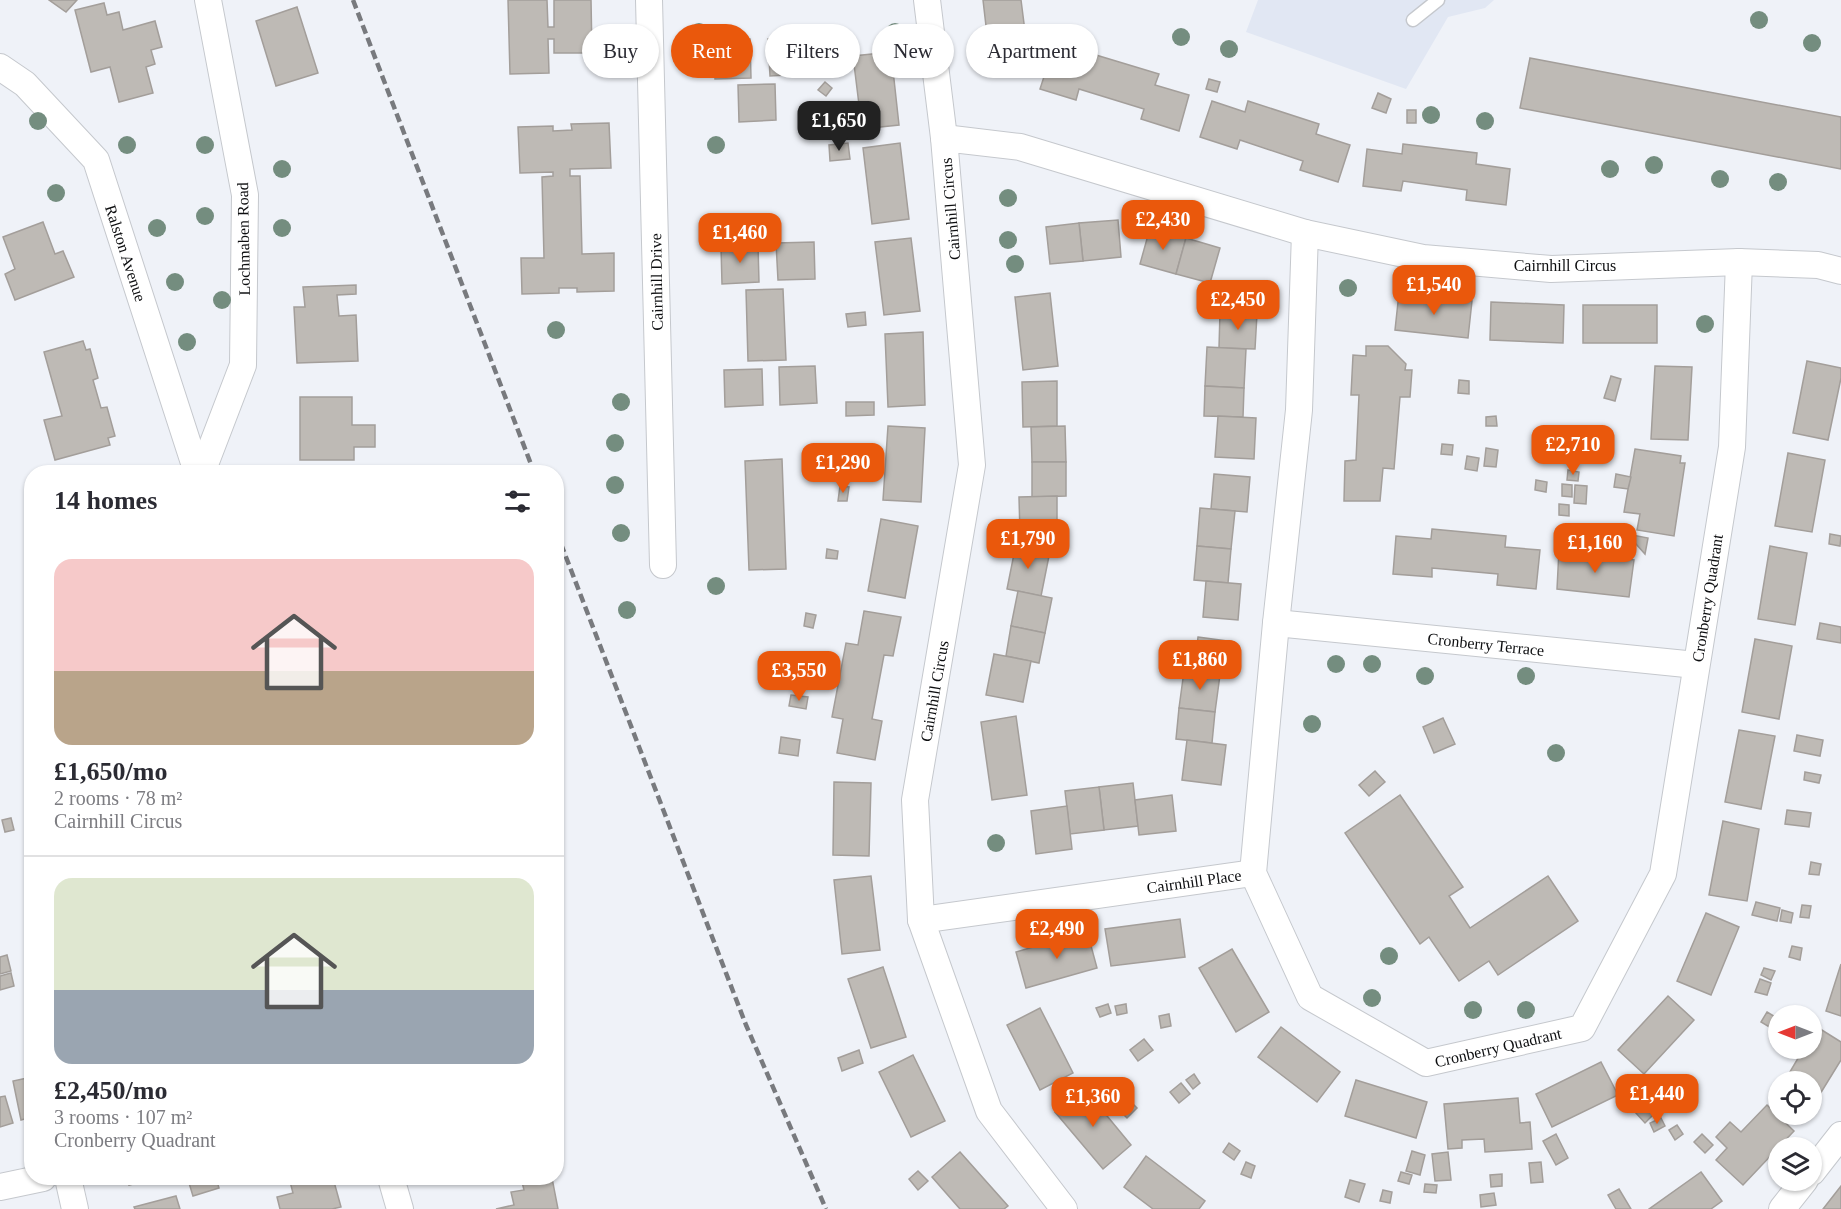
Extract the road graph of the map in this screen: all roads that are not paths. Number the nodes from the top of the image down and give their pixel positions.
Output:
1 (208, 0) edge
2 (649, 0) edge
3 (927, 0) edge
4 (1438, 0) edge
5 (1413, 20) dead end
6 (0, 67) edge
7 (944, 138) junction
8 (1305, 233) junction
9 (1739, 262) junction
10 (1841, 271) edge
11 (198, 465) edge
12 (203, 465) edge
13 (663, 564) dead end
14 (1276, 622) junction
15 (1696, 665) junction
16 (1253, 873) junction
17 (921, 920) junction
18 (1841, 1135) edge
19 (1822, 1159) edge
20 (24, 1182) edge
21 (70, 1185) edge
22 (393, 1185) edge
23 (0, 1187) edge
24 (1796, 1191) edge
25 (75, 1209) edge
26 (399, 1209) edge
27 (1064, 1209) edge
28 (1782, 1209) edge

1 - 12 street, Lochmaben Road
2 - 13 street, Cairnhill Drive
3 - 7 street, Cairnhill Circus
4 - 5 lane
6 - 11 street, Ralston Avenue
7 - 8 street, Cairnhill Circus
7 - 17 street, Cairnhill Circus
8 - 9 street, Cairnhill Circus
8 - 14 street, Cronberry Quadrant
9 - 10 street, Cairnhill Circus
9 - 15 street, Cronberry Quadrant
14 - 15 street, Cronberry Terrace
14 - 16 street, Cronberry Quadrant
15 - 16 street, Cronberry Quadrant
16 - 17 street, Cairnhill Place
17 - 27 street, Cairnhill Circus
18 - 19 street
20 - 23 street
21 - 25 street
22 - 26 street
24 - 28 street

